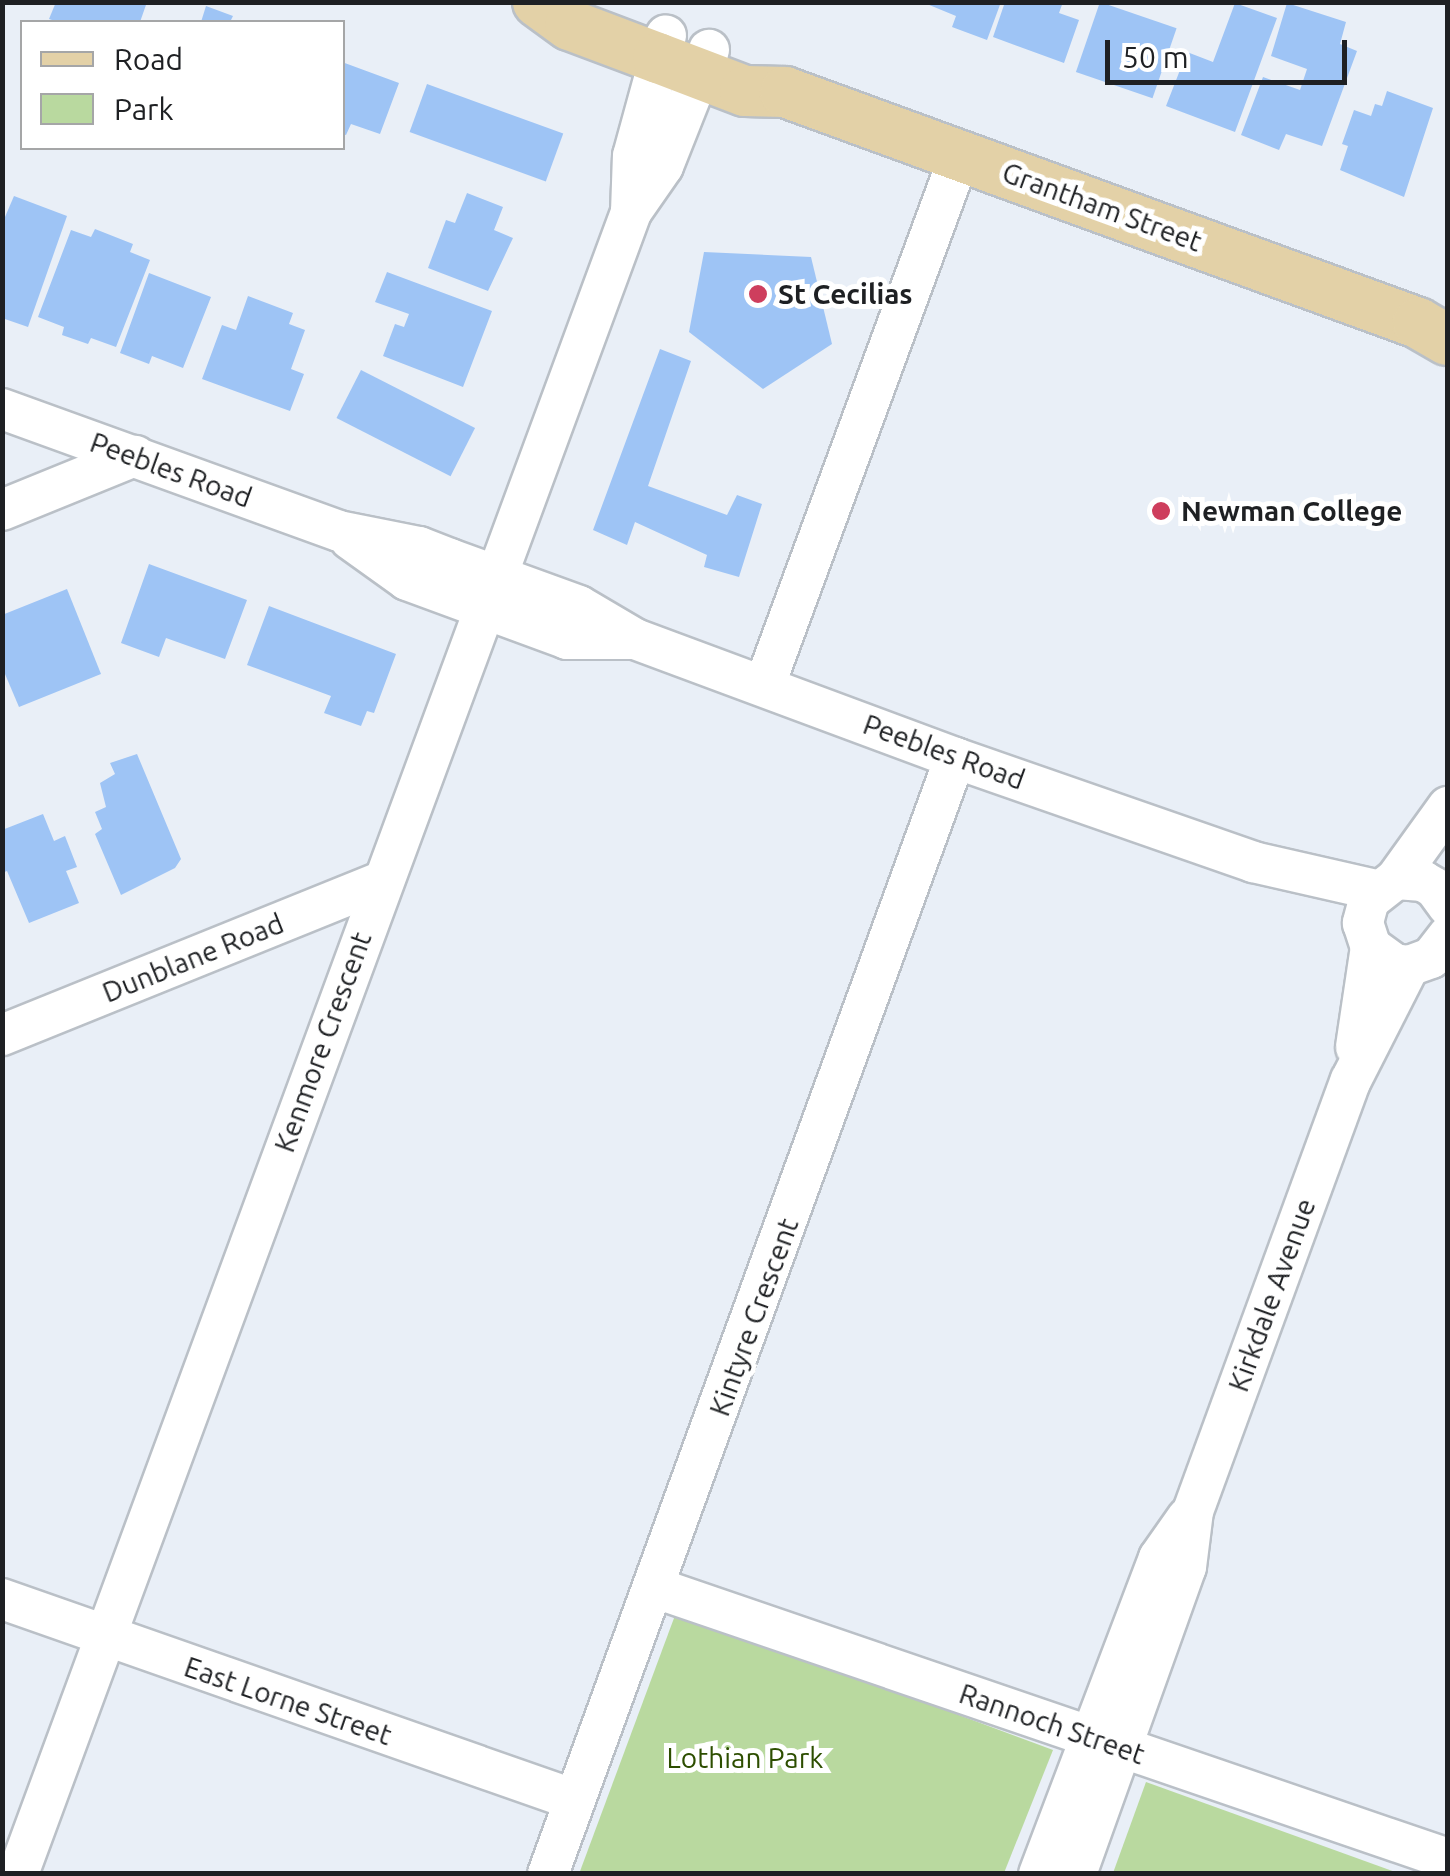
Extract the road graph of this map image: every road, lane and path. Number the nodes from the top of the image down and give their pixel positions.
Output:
1 (538, 2) edge
2 (579, 2) edge
3 (684, 54) junction
4 (960, 155) junction
5 (1438, 330) edge
6 (2, 409) edge
7 (135, 456) junction
8 (2, 510) edge
9 (492, 593) junction
10 (765, 684) junction
11 (955, 758) junction
12 (1448, 808) edge
13 (1448, 821) edge
14 (383, 881) junction
15 (1441, 898) edge
16 (1376, 910) junction
17 (1436, 951) edge
18 (2, 1035) edge
19 (1351, 1080) junction
20 (656, 1588) junction
21 (2, 1599) edge
22 (103, 1637) junction
23 (1108, 1743) junction
24 (575, 1800) junction
25 (1448, 1859) edge
26 (18, 1874) edge
27 (548, 1874) edge
28 (1040, 1874) edge
29 (1076, 1874) edge

1 - 3 main road, Grantham Street
2 - 3 main road, Grantham Street
3 - 4 main road, Grantham Street
3 - 9 street, Kenmore Crescent
4 - 5 main road, Grantham Street
4 - 10 street
6 - 7 street, Peebles Road
7 - 8 street
7 - 9 street, Peebles Road
9 - 10 street, Peebles Road
9 - 14 street, Kenmore Crescent
10 - 11 street, Peebles Road
11 - 16 street, Peebles Road
11 - 20 street, Kintyre Crescent
12 - 16 street, Kirkdale Avenue
13 - 15 street
14 - 18 street, Dunblane Road
14 - 22 street, Kenmore Crescent
15 - 16 street
16 - 17 street
16 - 19 street, Kirkdale Avenue
17 - 19 street, Kirkdale Avenue
19 - 23 street, Kirkdale Avenue
20 - 23 street, Rannoch Street
20 - 24 street, Kintyre Crescent
21 - 22 street, East Lorne Street
22 - 24 street, East Lorne Street
22 - 26 street, Kenmore Crescent
23 - 25 street, Rannoch Street
23 - 28 street, Kirkdale Avenue
23 - 29 street, Kirkdale Avenue
24 - 27 street, Kintyre Crescent

